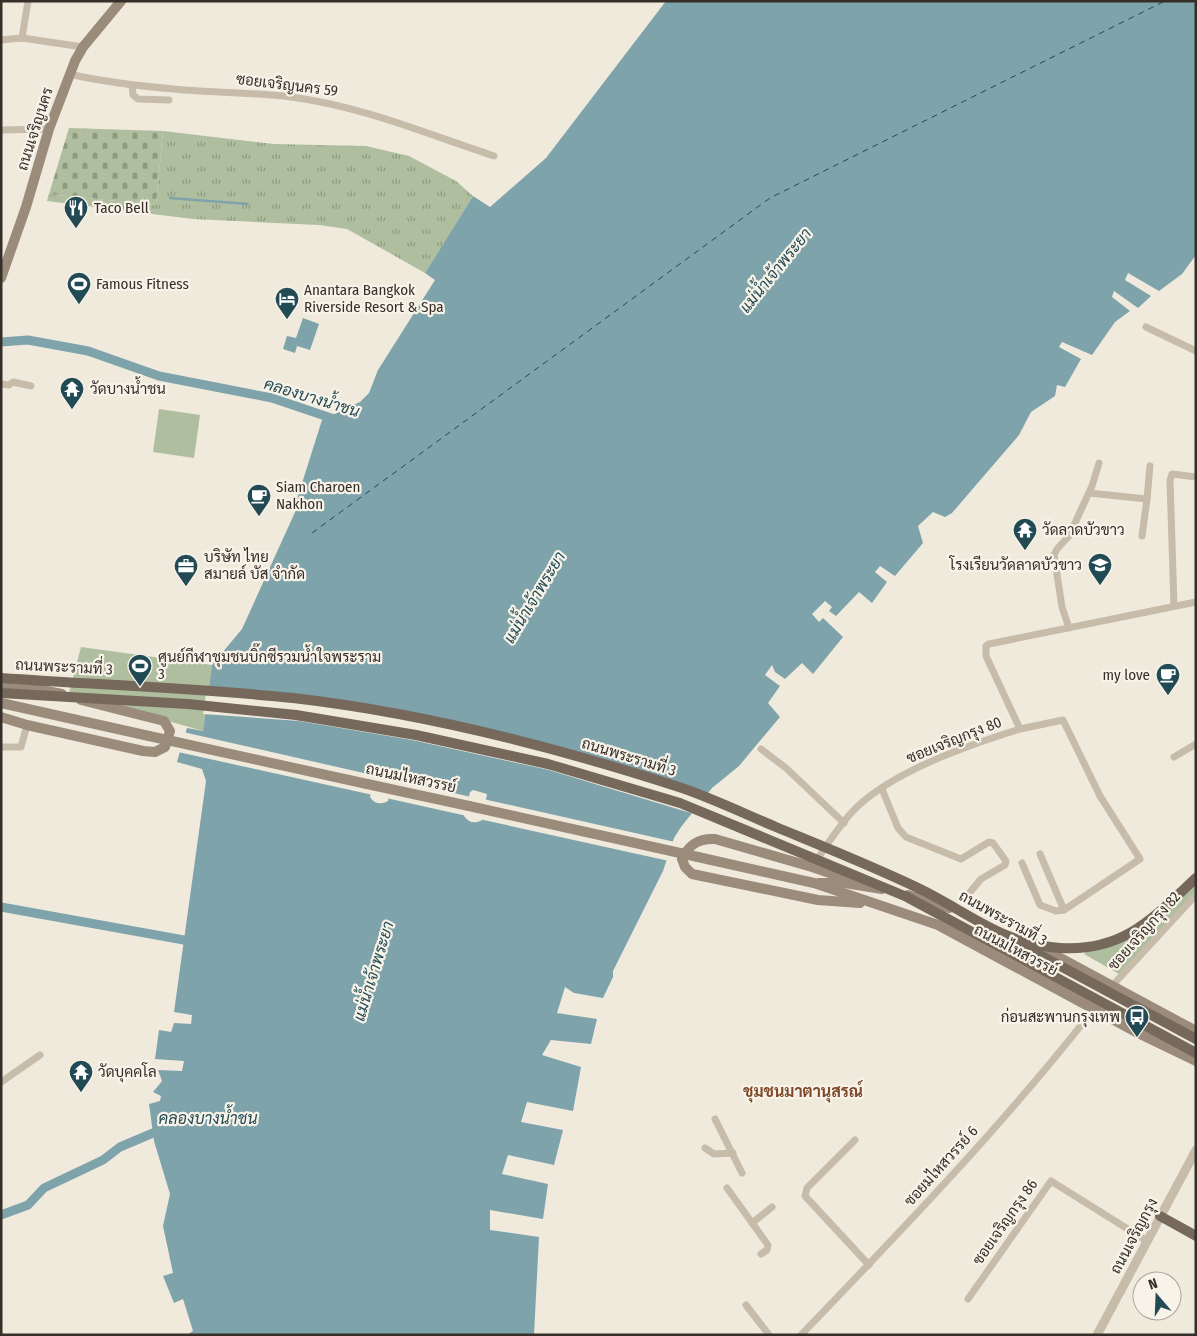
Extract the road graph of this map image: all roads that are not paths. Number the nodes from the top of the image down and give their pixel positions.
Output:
1 (28, 1) edge
2 (121, 1) edge
3 (22, 38) junction
4 (1, 40) edge
5 (83, 48) junction
6 (69, 74) junction
7 (132, 85) junction
8 (169, 100) dead end
9 (49, 129) junction
10 (1, 130) edge
11 (494, 156) dead end
12 (1, 278) edge
13 (1146, 327) dead end
14 (1196, 351) edge
15 (1, 384) edge
16 (31, 386) dead end
17 (1099, 463) dead end
18 (1150, 466) dead end
19 (1196, 477) edge
20 (1089, 493) junction
21 (1147, 499) junction
22 (1142, 536) dead end
23 (1196, 602) edge
24 (1174, 606) junction
25 (1069, 628) junction
26 (1, 678) edge
27 (1, 685) edge
28 (1, 693) edge
29 (1, 703) edge
30 (1, 717) edge
31 (27, 725) junction
32 (1020, 729) junction
33 (1196, 744) edge
34 (1, 747) edge
35 (761, 749) dead end
36 (1174, 758) dead end
37 (882, 789) junction
38 (844, 823) junction
39 (1040, 854) dead end
40 (1022, 863) dead end
41 (812, 866) junction
42 (1196, 878) edge
43 (814, 883) junction
44 (865, 886) junction
45 (1196, 895) edge
46 (966, 897) dead end
47 (870, 902) junction
48 (1064, 910) junction
49 (1005, 936) junction
50 (1112, 986) junction
51 (1094, 1009) junction
52 (1196, 1031) edge
53 (1196, 1039) edge
54 (1196, 1053) edge
55 (40, 1055) dead end
56 (1196, 1061) edge
57 (1, 1082) edge
58 (715, 1119) dead end
59 (855, 1140) dead end
60 (705, 1148) dead end
61 (1196, 1150) edge
62 (733, 1153) junction
63 (742, 1173) dead end
64 (727, 1188) dead end
65 (772, 1207) dead end
66 (1160, 1216) junction
67 (752, 1223) junction
68 (1196, 1236) edge
69 (1146, 1242) junction
70 (761, 1254) dead end
71 (869, 1265) junction
72 (968, 1299) dead end
73 (746, 1305) dead end
74 (769, 1335) edge
75 (801, 1335) edge
76 (1097, 1335) edge

1 - 3 street
2 - 5 main road, ถนนเจริญนคร
3 - 4 street
3 - 5 street
5 - 6 main road, ถนนเจริญนคร
6 - 7 street, ซอยเจริญนคร 59
6 - 9 main road, ถนนเจริญนคร
7 - 8 street
7 - 11 street, ซอยเจริญนคร 59
9 - 10 street
9 - 12 main road, ถนนเจริญนคร
13 - 14 street
15 - 16 street
17 - 20 street
18 - 21 street
19 - 24 street
20 - 21 street
20 - 25 street
21 - 22 street
23 - 24 street, ซอยเจริญกรุง 80
24 - 25 street, ซอยเจริญกรุง 80
25 - 32 street, ซอยเจริญกรุง 80
26 - 49 main road, ถนนพระรามที่ 3, bridge
27 - 31 main road
28 - 54 main road, ถนนพระรามที่ 3, bridge
29 - 43 main road, ถนนมไหสวรรย์, bridge
30 - 31 main road
31 - 34 street
32 - 37 street, ซอยเจริญกรุง 80
32 - 48 street
33 - 36 street
35 - 38 street
37 - 38 street, ซอยเจริญกรุง 80
37 - 46 street
38 - 41 street, ซอยเจริญกรุง 80
39 - 48 street
40 - 48 street
41 - 44 main road
41 - 47 main road
42 - 49 main road, bridge
43 - 44 main road, ถนนมไหสวรรย์
43 - 47 main road, ถนนมไหสวรรย์
44 - 50 main road, ถนนมไหสวรรย์
45 - 50 street, ซอยเจริญกรุง 82
47 - 51 main road, ถนนมไหสวรรย์
49 - 53 main road, ถนนพระรามที่ 3, bridge
50 - 52 main road, ถนนมไหสวรรย์
51 - 56 main road, ถนนมไหสวรรย์
51 - 71 street, ซอยมไหสวรรย์ 6
55 - 57 street
58 - 62 street
59 - 71 street
60 - 62 street
61 - 66 street, ถนนเจริญกรุง
62 - 63 street
64 - 67 street
65 - 67 street
66 - 68 main road
66 - 69 street, ถนนเจริญกรุง
67 - 70 street
69 - 72 street, ซอยเจริญกรุง 86
69 - 76 street, ถนนเจริญกรุง
71 - 75 street, ซอยมไหสวรรย์ 6
73 - 74 street

